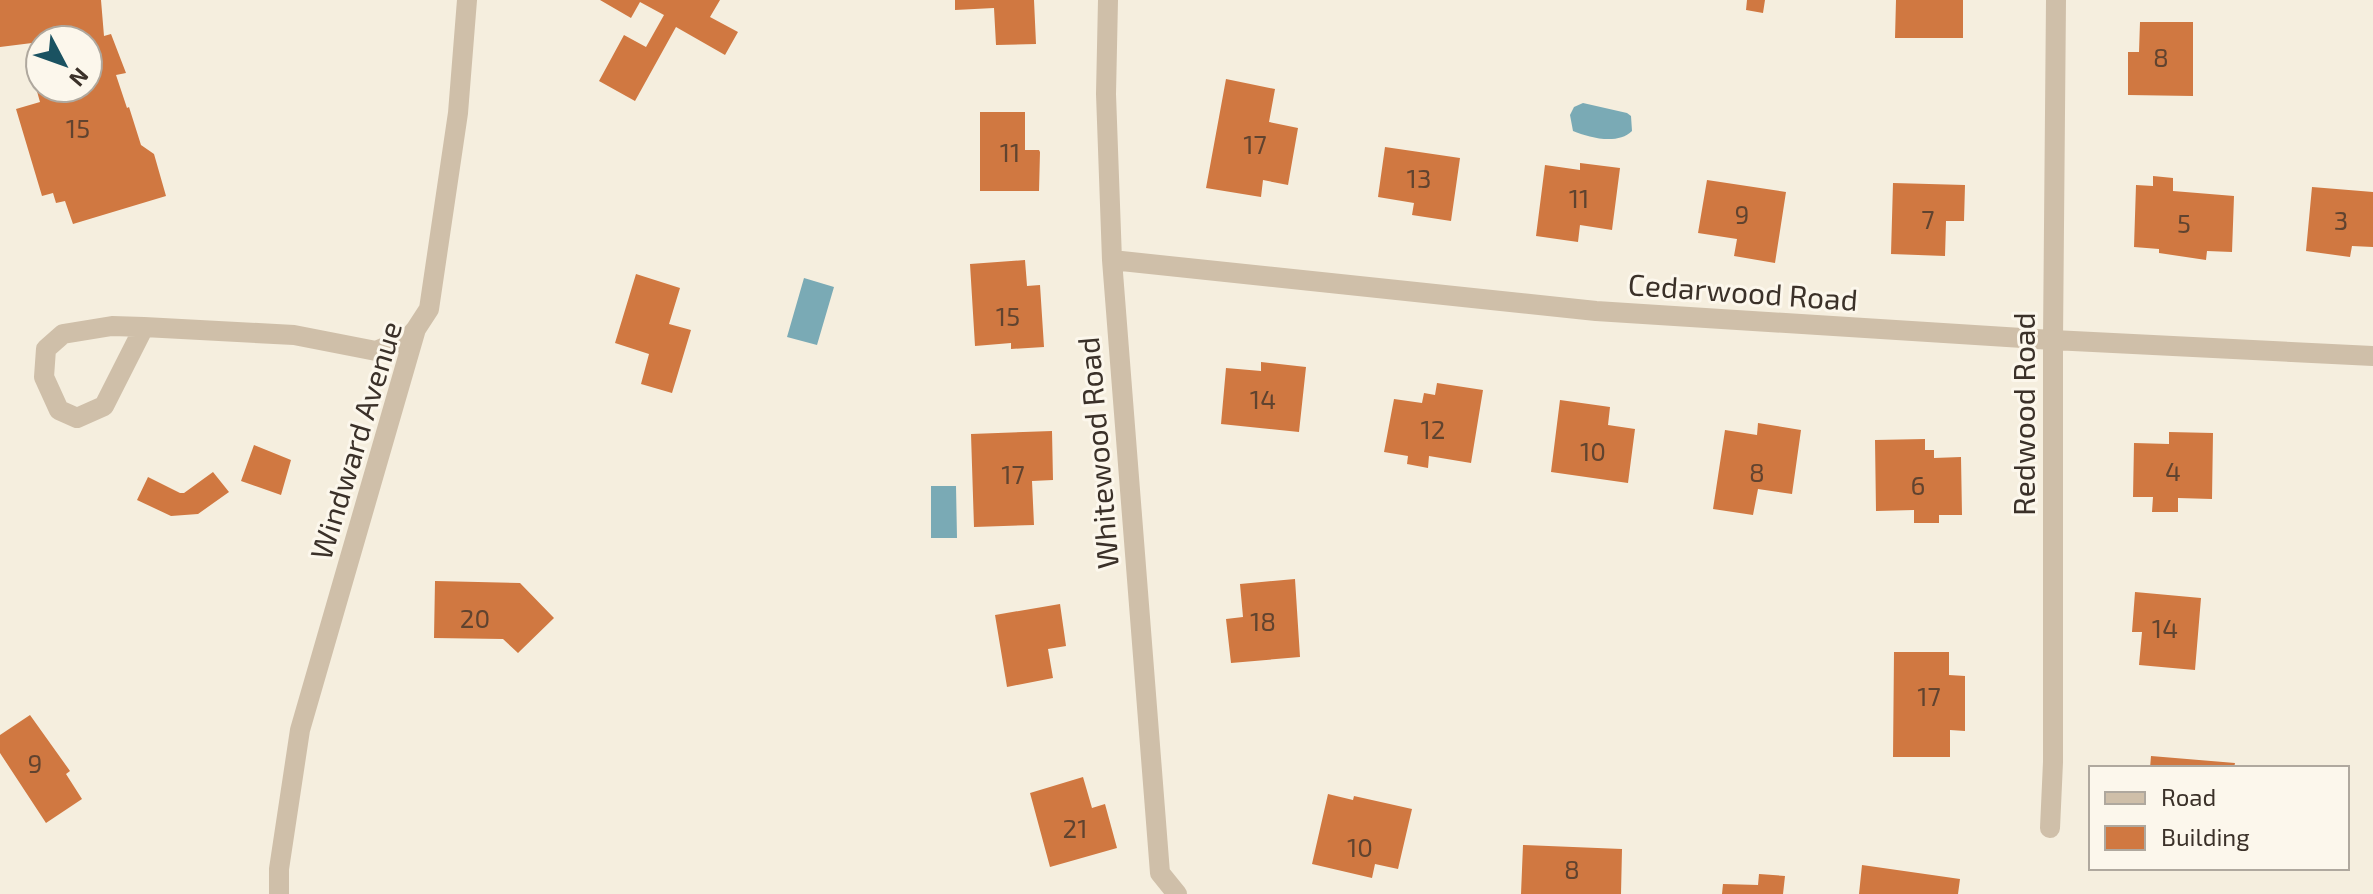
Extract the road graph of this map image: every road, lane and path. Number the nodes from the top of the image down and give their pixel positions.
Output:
1 (467, 0) edge
2 (1108, 0) edge
3 (2056, 0) edge
4 (1112, 260) junction
5 (144, 327) junction
6 (416, 329) junction
7 (2053, 340) junction
8 (2373, 356) edge
9 (2050, 828) dead end
10 (279, 894) edge
11 (1177, 894) edge

1 - 6 street, Windward Avenue
2 - 4 street, Whitewood Road
3 - 7 street, Redwood Road
4 - 7 street, Cedarwood Road
4 - 11 street, Whitewood Road
5 - 5 street
5 - 6 street
6 - 10 street, Windward Avenue
7 - 8 street, Cedarwood Road
7 - 9 street, Redwood Road

